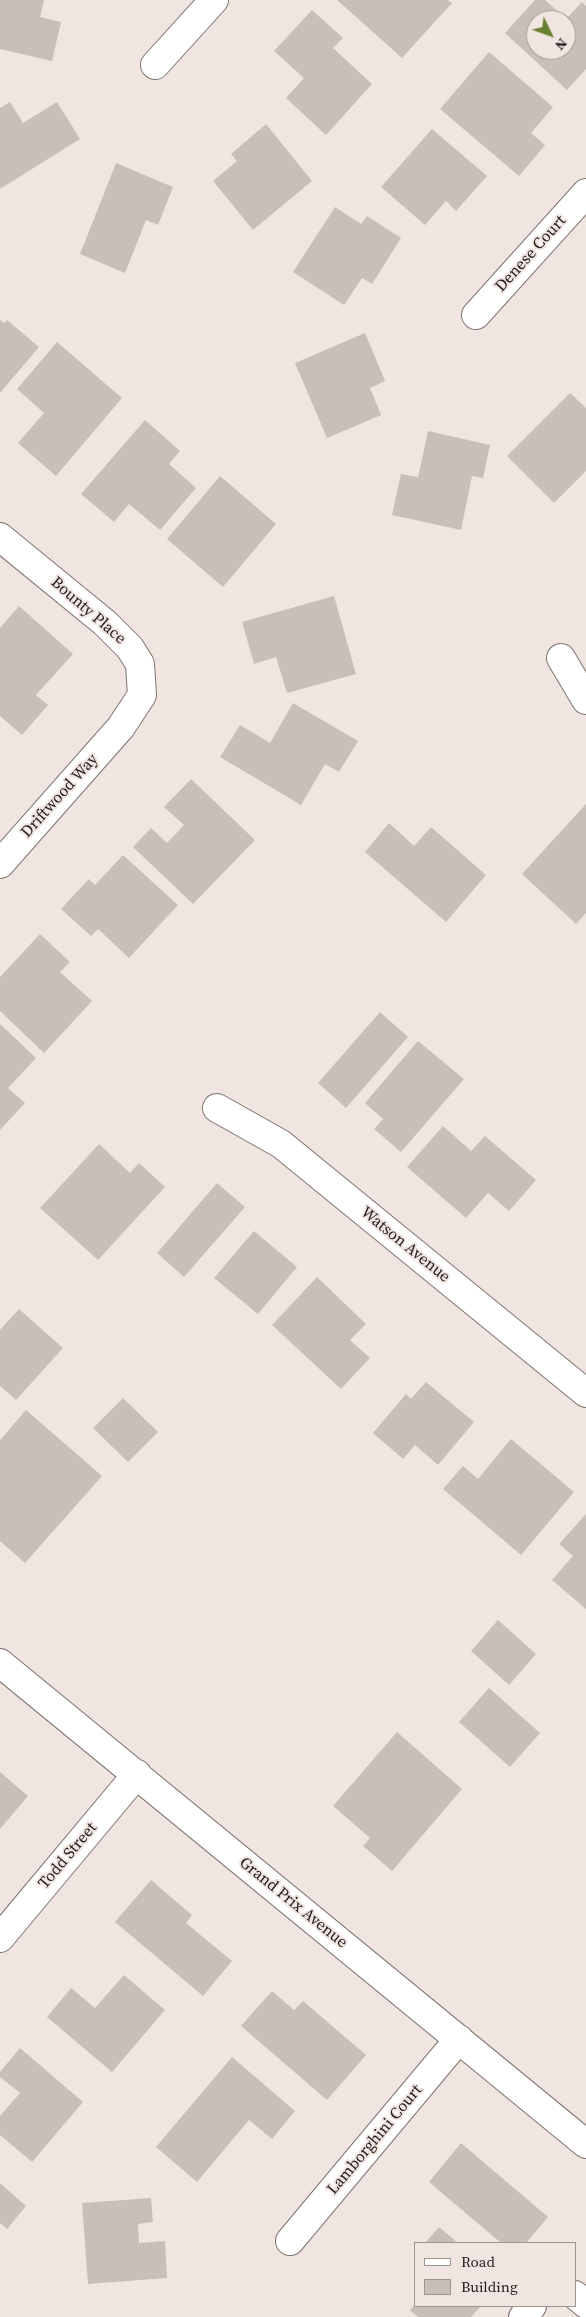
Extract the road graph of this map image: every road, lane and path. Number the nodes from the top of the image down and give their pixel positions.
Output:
1 (214, 0) edge
2 (155, 65) dead end
3 (586, 192) edge
4 (476, 315) dead end
5 (0, 537) edge
6 (561, 658) dead end
7 (586, 700) edge
8 (101, 750) joint
9 (0, 864) edge
10 (217, 1108) dead end
11 (586, 1393) edge
12 (0, 1663) edge
13 (137, 1774) junction
14 (0, 1938) edge
15 (459, 2039) junction
16 (586, 2144) edge
17 (290, 2241) dead end
18 (576, 2296) edge
19 (586, 2304) edge
20 (531, 2307) edge
21 (523, 2317) edge

1 - 2 street
3 - 4 street, Denese Court
5 - 8 street, Bounty Place
6 - 7 street
8 - 9 street, Driftwood Way
10 - 11 street, Watson Avenue
12 - 13 street, Grand Prix Avenue
13 - 14 street, Todd Street
13 - 15 street, Grand Prix Avenue
15 - 16 street, Grand Prix Avenue
15 - 17 street, Lamborghini Court
18 - 19 street
20 - 21 street

